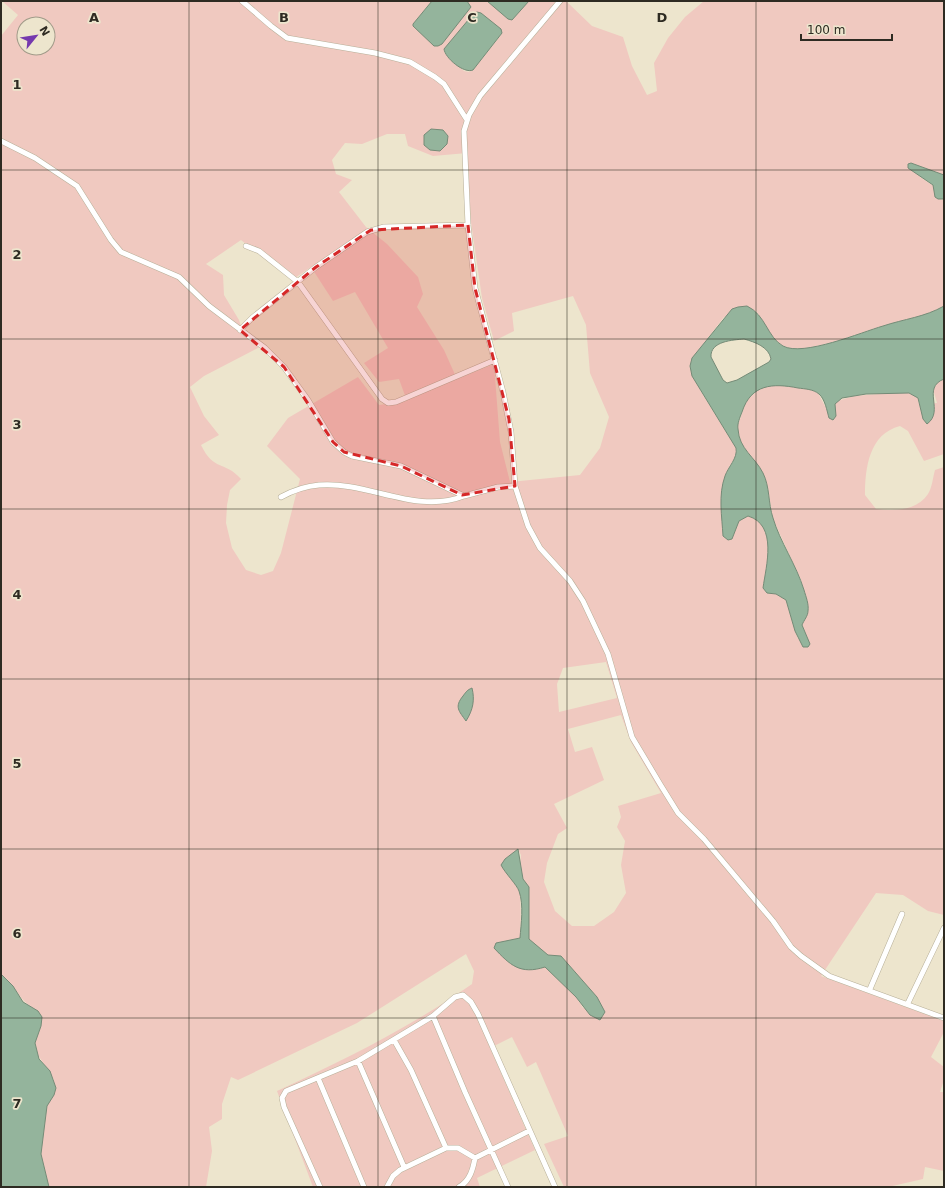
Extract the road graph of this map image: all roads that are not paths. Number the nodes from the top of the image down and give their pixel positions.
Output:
1 (242, 1) edge
2 (560, 1) edge
3 (467, 120) junction
4 (1, 141) edge
5 (468, 225) junction
6 (246, 246) dead end
7 (298, 282) junction
8 (240, 330) junction
9 (495, 360) junction
10 (515, 486) junction
11 (464, 496) junction
12 (281, 497) dead end
13 (902, 914) dead end
14 (944, 928) edge
15 (870, 989) junction
16 (908, 1003) junction
17 (433, 1016) junction
18 (944, 1018) edge
19 (394, 1040) junction
20 (358, 1060) junction
21 (318, 1078) junction
22 (529, 1131) junction
23 (446, 1148) junction
24 (491, 1150) junction
25 (475, 1158) junction
26 (404, 1167) junction
27 (320, 1187) edge
28 (364, 1187) edge
29 (387, 1187) edge
30 (461, 1187) edge
31 (508, 1187) edge
32 (555, 1187) edge

1 - 3 street
2 - 3 street
3 - 5 street
4 - 8 street
5 - 7 street
5 - 9 street
6 - 7 street
7 - 8 street
7 - 9 street
8 - 11 street
9 - 10 street
10 - 11 street
10 - 15 street
11 - 12 street
13 - 15 street
14 - 16 street
15 - 16 street
16 - 18 street
17 - 19 street
17 - 22 street
17 - 24 street
19 - 20 street
19 - 23 street
20 - 21 street
20 - 26 street
21 - 27 street
21 - 28 street
22 - 24 street
22 - 32 street
23 - 25 street
23 - 26 street
24 - 25 street
24 - 31 street
25 - 30 street
26 - 29 street

